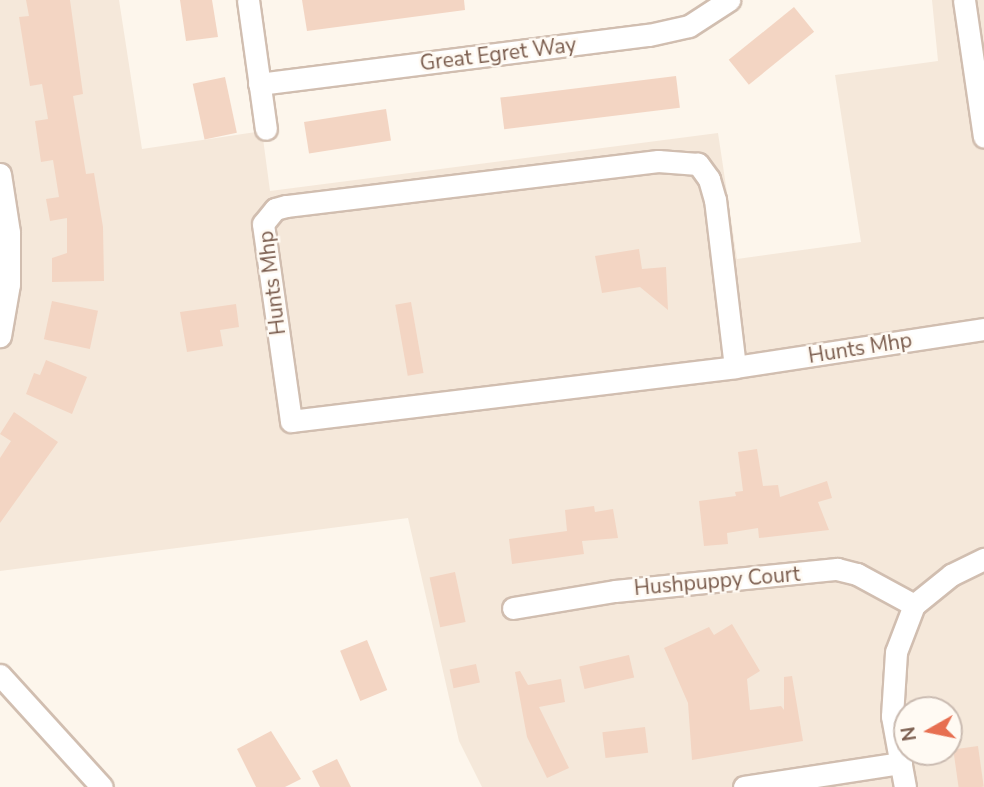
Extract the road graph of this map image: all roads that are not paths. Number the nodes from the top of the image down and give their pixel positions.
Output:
1 (248, 0) edge
2 (729, 0) edge
3 (964, 0) edge
4 (259, 84) junction
5 (982, 113) edge
6 (266, 129) dead end
7 (984, 136) edge
8 (0, 174) edge
9 (984, 329) edge
10 (0, 336) edge
11 (735, 367) junction
12 (984, 559) edge
13 (914, 605) junction
14 (513, 608) dead end
15 (0, 675) edge
16 (893, 697) edge
17 (893, 764) edge
18 (902, 766) edge
19 (102, 787) edge
20 (744, 787) edge
21 (905, 787) edge

1 - 4 street
2 - 4 street, Great Egret Way
3 - 5 street
4 - 6 street
5 - 7 street
8 - 10 street
9 - 11 street, Hunts Mhp
11 - 11 street, Hunts Mhp
12 - 13 street
13 - 14 street, Hushpuppy Court
13 - 16 street
15 - 19 street
17 - 20 street
18 - 21 street

